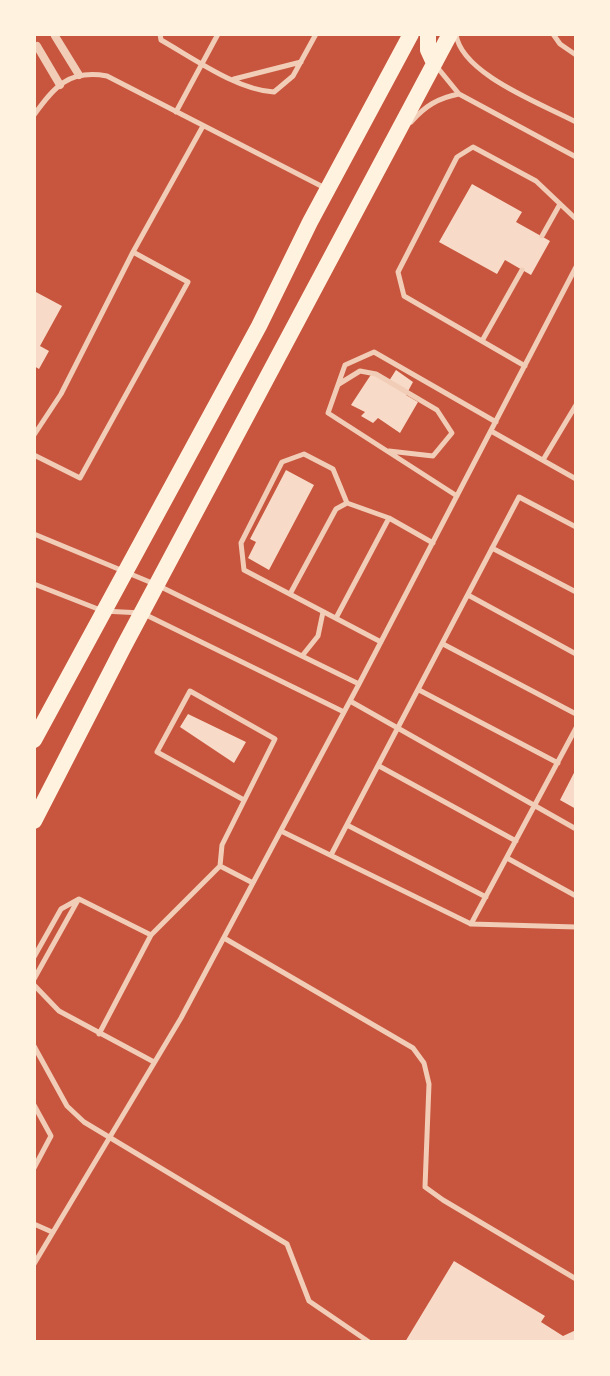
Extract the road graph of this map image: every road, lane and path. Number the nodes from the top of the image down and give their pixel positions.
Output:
1 (160, 34) edge
2 (218, 34) edge
3 (316, 34) edge
4 (411, 34) edge
5 (428, 34) edge
6 (450, 34) edge
7 (456, 34) edge
8 (553, 34) edge
9 (56, 35) edge
10 (35, 46) edge
11 (576, 55) edge
12 (301, 62) junction
13 (202, 63) junction
14 (434, 63) junction
15 (79, 75) junction
16 (233, 79) junction
17 (60, 85) junction
18 (459, 94) junction
19 (176, 112) junction
20 (34, 115) edge
21 (576, 122) edge
22 (203, 126) junction
23 (389, 147) junction
24 (576, 157) edge
25 (327, 190) junction
26 (560, 204) junction
27 (576, 219) edge
28 (542, 236) dead end
29 (133, 252) junction
30 (576, 267) edge
31 (522, 270) dead end
32 (482, 341) junction
33 (525, 366) junction
34 (339, 384) junction
35 (576, 405) edge
36 (496, 422) junction
37 (491, 431) junction
38 (34, 435) edge
39 (388, 451) junction
40 (34, 455) edge
41 (543, 460) junction
42 (576, 479) edge
43 (457, 496) junction
44 (347, 503) junction
45 (389, 518) junction
46 (576, 527) edge
47 (34, 534) edge
48 (433, 543) junction
49 (492, 548) junction
50 (124, 572) junction
51 (34, 584) edge
52 (157, 585) junction
53 (576, 592) edge
54 (290, 594) junction
55 (468, 595) junction
56 (103, 611) junction
57 (323, 612) junction
58 (142, 613) junction
59 (336, 618) junction
60 (381, 642) junction
61 (443, 644) junction
62 (576, 654) edge
63 (302, 656) junction
64 (359, 684) junction
65 (419, 690) junction
66 (350, 701) junction
67 (344, 712) junction
68 (576, 714) edge
69 (399, 728) junction
70 (576, 728) edge
71 (34, 740) edge
72 (558, 763) junction
73 (379, 766) junction
74 (244, 800) junction
75 (535, 806) junction
76 (34, 821) edge
77 (347, 825) junction
78 (576, 829) edge
79 (281, 831) junction
80 (516, 841) junction
81 (331, 855) junction
82 (507, 858) junction
83 (220, 866) junction
84 (253, 883) junction
85 (576, 896) edge
86 (486, 897) junction
87 (79, 899) junction
88 (471, 924) junction
89 (576, 927) edge
90 (151, 935) junction
91 (224, 938) junction
92 (34, 957) edge
93 (34, 982) edge
94 (99, 1034) junction
95 (34, 1046) edge
96 (154, 1062) junction
97 (34, 1105) edge
98 (109, 1136) junction
99 (34, 1168) edge
100 (34, 1224) edge
101 (52, 1232) junction
102 (34, 1264) edge
103 (576, 1279) edge
104 (369, 1342) edge

1 - 13 lane
2 - 13 lane
3 - 12 lane
4 - 25 main road
5 - 14 main road
6 - 14 main road
7 - 21 lane
8 - 11 lane
9 - 10 street
9 - 15 street
10 - 17 street
12 - 16 lane
12 - 16 lane
13 - 16 lane
13 - 19 lane
14 - 18 lane
14 - 23 main road
15 - 17 lane
15 - 19 lane
17 - 20 lane
18 - 23 lane
18 - 24 lane
19 - 22 lane
22 - 25 lane
22 - 29 lane
23 - 52 main road
25 - 50 main road
26 - 27 lane
26 - 28 lane
26 - 32 lane
29 - 38 lane
29 - 40 lane
30 - 33 lane
31 - 32 lane
32 - 33 lane
33 - 36 lane
34 - 36 lane
34 - 39 lane
34 - 39 lane
35 - 41 lane
36 - 37 lane
37 - 41 lane
37 - 43 lane
39 - 43 lane
41 - 42 lane
43 - 48 lane
44 - 45 lane
44 - 54 lane
44 - 54 lane
45 - 48 lane
45 - 59 lane
46 - 49 lane
47 - 50 lane
48 - 60 lane
49 - 53 lane
49 - 55 lane
50 - 52 lane
50 - 56 main road
51 - 56 lane
52 - 58 main road
52 - 63 lane
54 - 57 lane
55 - 61 lane
55 - 62 lane
56 - 58 lane
56 - 71 main road
57 - 59 lane
57 - 63 lane
58 - 67 lane
58 - 76 main road
59 - 60 lane
60 - 64 lane
61 - 65 lane
61 - 68 lane
63 - 64 lane
64 - 66 lane
65 - 69 lane
65 - 72 lane
66 - 67 lane
66 - 69 lane
67 - 79 lane
69 - 73 lane
69 - 75 lane
70 - 72 lane
72 - 75 lane
73 - 77 lane
73 - 80 lane
74 - 74 lane
74 - 83 lane
75 - 78 lane
75 - 80 lane
77 - 81 lane
77 - 86 lane
79 - 81 lane
79 - 84 lane
80 - 82 lane
81 - 88 lane
82 - 85 lane
82 - 86 lane
83 - 84 lane
83 - 90 lane
84 - 91 lane
86 - 88 lane
87 - 90 lane
87 - 92 lane
87 - 93 lane
88 - 89 lane
90 - 94 lane
91 - 96 lane
91 - 103 lane
93 - 94 lane
94 - 96 lane
95 - 98 lane
96 - 98 lane
97 - 99 lane
98 - 101 lane
98 - 104 lane
100 - 101 lane
101 - 102 lane

